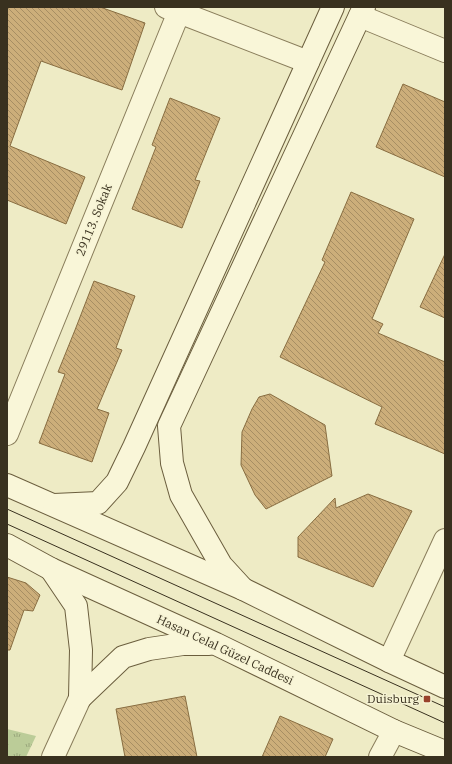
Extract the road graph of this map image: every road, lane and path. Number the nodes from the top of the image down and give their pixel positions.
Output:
1 (333, 7) edge
2 (176, 9) edge
3 (362, 12) edge
4 (445, 51) edge
5 (308, 62) junction
6 (7, 434) edge
7 (7, 485) edge
8 (54, 505) junction
9 (445, 540) edge
10 (7, 545) edge
11 (52, 569) junction
12 (243, 589) junction
13 (216, 644) junction
14 (389, 662) junction
15 (445, 687) edge
16 (80, 698) junction
17 (394, 731) junction
18 (445, 752) edge
19 (53, 757) edge
20 (380, 757) edge

1 - 5 street
2 - 5 street
2 - 6 street, 29113. Sokak
3 - 4 street
3 - 12 street
5 - 8 street
7 - 8 street
8 - 12 street
9 - 14 street
10 - 11 street, Hasan Celal Güzel Caddesi
11 - 13 street, Hasan Celal Güzel Caddesi
11 - 16 street
12 - 14 street
13 - 16 street
13 - 17 street, Hasan Celal Güzel Caddesi
14 - 15 street
16 - 19 street
17 - 18 street, Hasan Celal Güzel Caddesi
17 - 20 street

